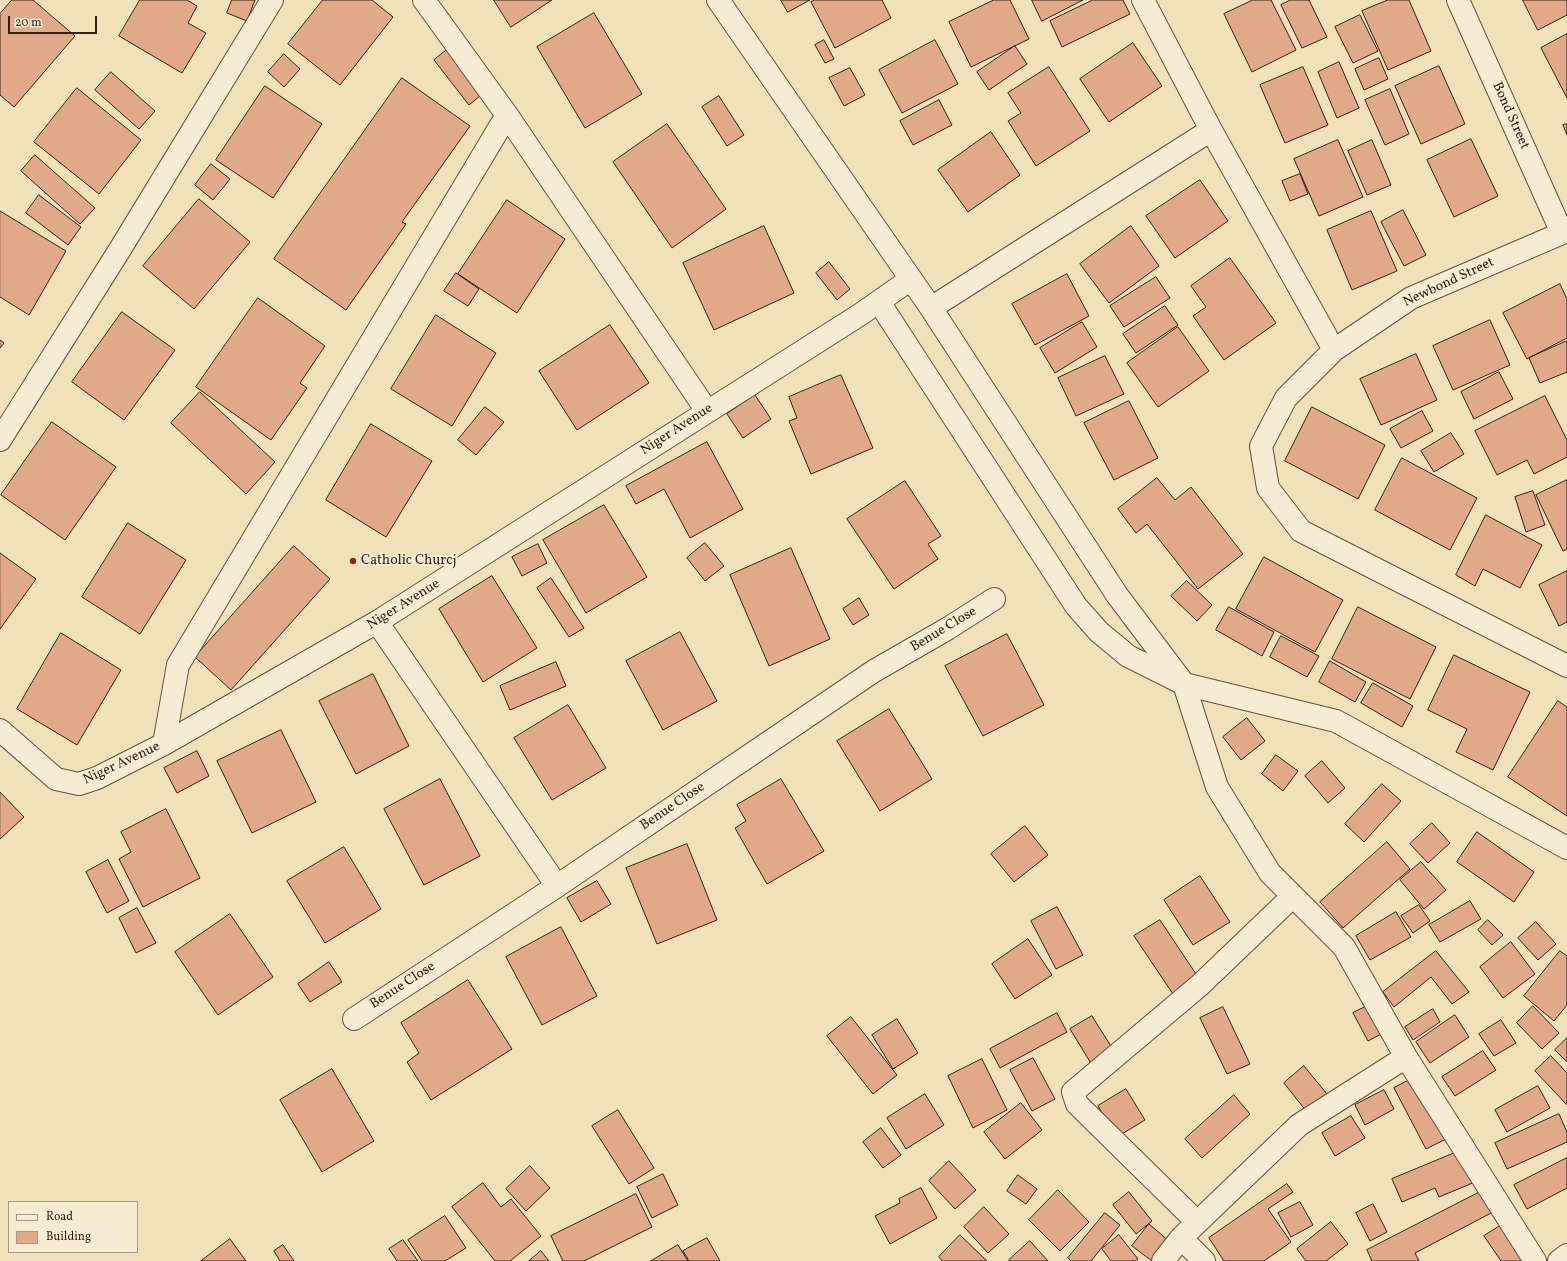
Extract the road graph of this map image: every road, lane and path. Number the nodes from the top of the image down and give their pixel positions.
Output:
1 (272, 0) edge
2 (424, 0) edge
3 (718, 0) edge
4 (1143, 0) edge
5 (1458, 0) edge
6 (507, 115) junction
7 (1211, 130) junction
8 (1564, 232) edge
9 (911, 279) junction
10 (879, 302) junction
11 (931, 308) junction
12 (1334, 350) junction
13 (707, 411) junction
14 (0, 440) edge
15 (994, 599) dead end
16 (377, 622) junction
17 (1567, 666) edge
18 (1184, 684) junction
19 (0, 730) edge
20 (164, 744) junction
21 (1567, 848) edge
22 (557, 886) junction
23 (1294, 896) junction
24 (354, 1018) dead end
25 (1406, 1057) junction
26 (1197, 1222) junction
27 (1181, 1238) junction
28 (1567, 1255) edge
29 (1163, 1261) edge
30 (1204, 1261) edge
31 (1535, 1261) edge
32 (1559, 1261) edge

1 - 14 street
2 - 6 street
3 - 9 street
4 - 7 street
5 - 8 street, Bond Street
6 - 13 street
6 - 20 street
7 - 11 street
7 - 12 street
8 - 12 street, Newbond Street
9 - 10 street, Niger Avenue
9 - 11 street
10 - 13 street, Niger Avenue
10 - 18 street
11 - 18 street
12 - 17 street, Newbond Street
13 - 16 street, Niger Avenue
15 - 22 street, Benue Close
16 - 20 street, Niger Avenue
16 - 22 street
18 - 21 street
18 - 23 street
19 - 20 street, Niger Avenue
22 - 24 street, Benue Close
23 - 25 street
23 - 26 street
25 - 26 street
25 - 31 street
26 - 27 street
27 - 29 street
27 - 30 street
28 - 32 street

